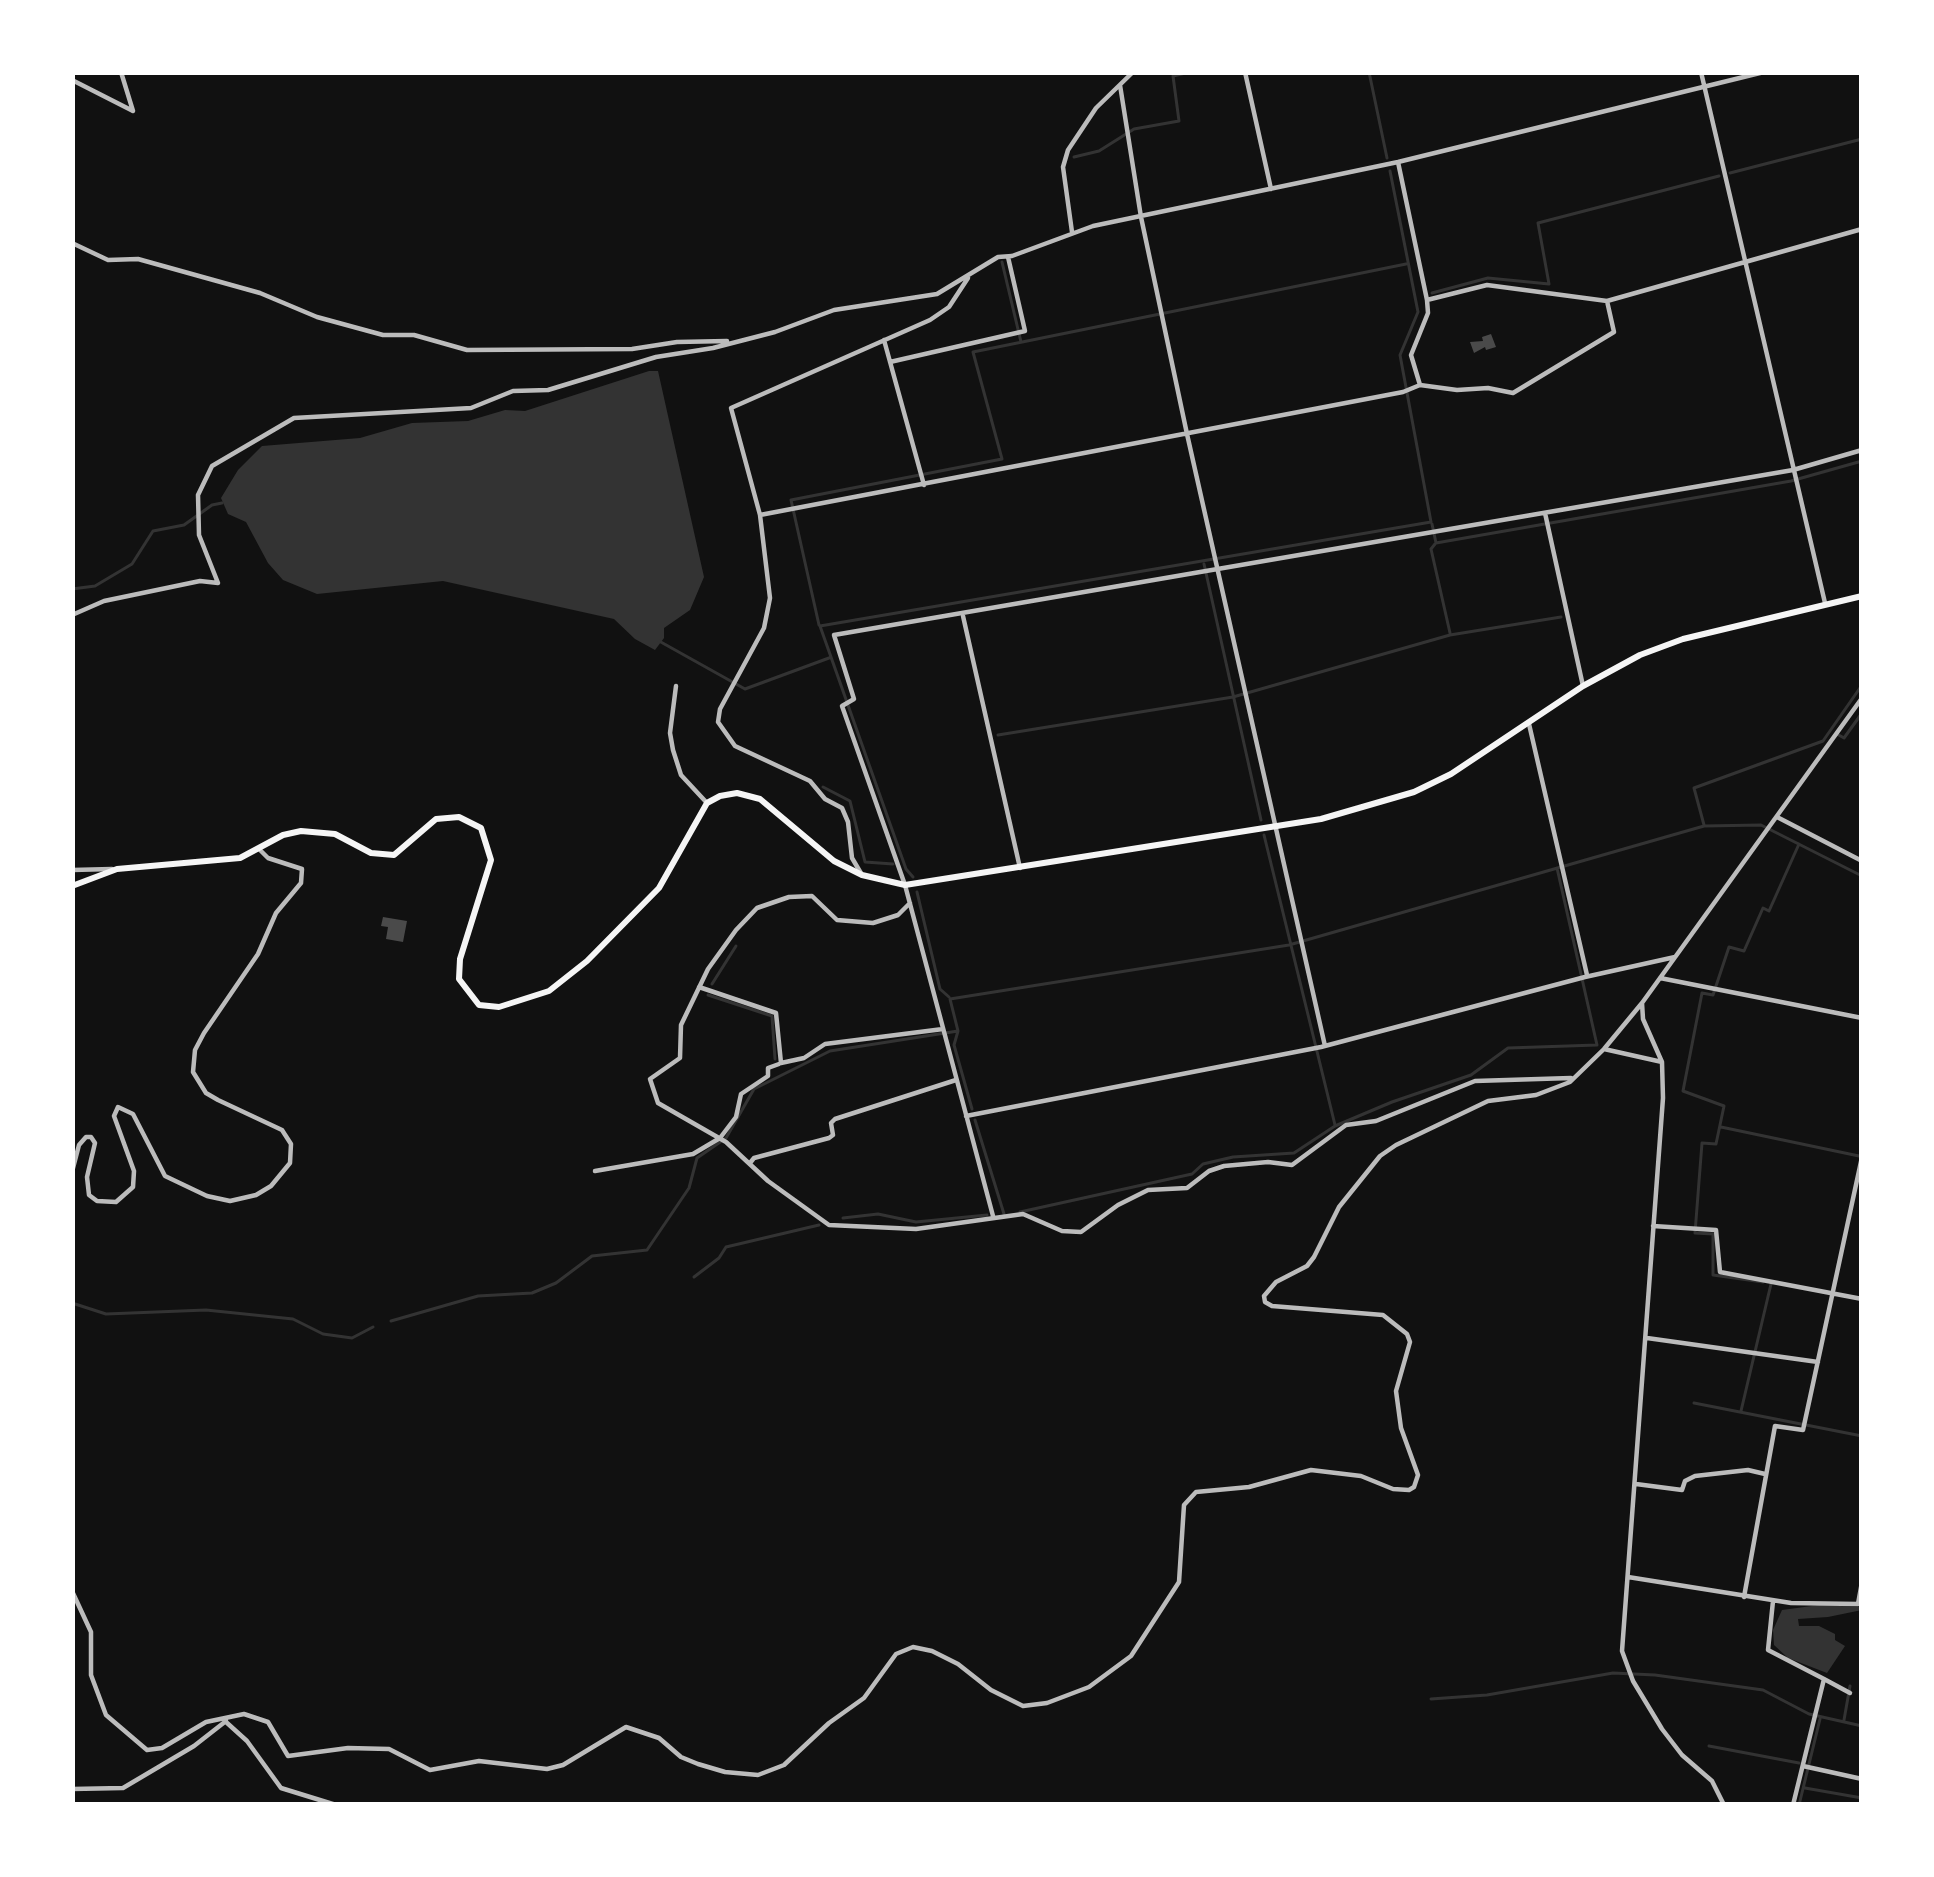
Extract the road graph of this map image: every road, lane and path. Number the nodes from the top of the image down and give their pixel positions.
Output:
1 (121, 72) edge
2 (1133, 72) edge
3 (1244, 72) edge
4 (1701, 72) edge
5 (1764, 72) edge
6 (72, 80) edge
7 (1120, 85) junction
8 (1705, 86) junction
9 (1398, 162) junction
10 (1270, 189) junction
11 (1141, 217) junction
12 (1862, 229) edge
13 (1072, 232) junction
14 (72, 243) edge
15 (1008, 257) junction
16 (1745, 262) junction
17 (968, 278) junction
18 (1426, 300) junction
19 (1607, 301) junction
20 (884, 339) junction
21 (739, 341) junction
22 (890, 362) junction
23 (1420, 385) junction
24 (1187, 434) junction
25 (1862, 450) edge
26 (1795, 477) junction
27 (924, 482) junction
28 (760, 515) junction
29 (1546, 520) junction
30 (1211, 566) junction
31 (1862, 596) edge
32 (1825, 603) junction
33 (962, 614) junction
34 (72, 615) edge
35 (676, 686) dead end
36 (1583, 686) junction
37 (1862, 698) edge
38 (1529, 724) junction
39 (707, 803) junction
40 (1777, 817) junction
41 (1274, 826) junction
42 (260, 850) junction
43 (1862, 861) edge
44 (1020, 868) junction
45 (117, 869) junction
46 (72, 870) edge
47 (862, 875) junction
48 (905, 885) junction
49 (72, 886) edge
50 (910, 903) junction
51 (1676, 957) junction
52 (1584, 977) junction
53 (1660, 978) junction
54 (699, 987) junction
55 (1642, 1003) junction
56 (1862, 1018) edge
57 (944, 1033) junction
58 (1320, 1047) junction
59 (1604, 1049) junction
60 (1662, 1061) junction
61 (781, 1063) junction
62 (1574, 1079) junction
63 (956, 1080) junction
64 (966, 1116) junction
65 (723, 1140) junction
66 (1862, 1158) edge
67 (750, 1163) junction
68 (595, 1171) dead end
69 (72, 1172) edge
70 (993, 1216) junction
71 (1653, 1226) junction
72 (1833, 1294) junction
73 (1862, 1299) edge
74 (1647, 1338) junction
75 (1818, 1362) junction
76 (1767, 1474) junction
77 (1636, 1484) junction
78 (1628, 1577) junction
79 (1862, 1582) edge
80 (72, 1592) edge
81 (1744, 1597) junction
82 (1774, 1601) junction
83 (1824, 1679) junction
84 (1848, 1692) dead end
85 (223, 1720) junction
86 (1806, 1766) junction
87 (1862, 1780) edge
88 (72, 1789) edge
89 (335, 1805) edge
90 (1724, 1805) edge
91 (1792, 1805) edge

1 - 6 street
2 - 7 street
3 - 10 street
4 - 8 street
5 - 8 street
7 - 11 street
7 - 13 street
8 - 9 street
8 - 16 street
9 - 10 street
9 - 18 street
10 - 11 street
11 - 13 street
11 - 24 street
12 - 16 street
13 - 15 street
14 - 21 street
15 - 17 street
15 - 22 street
16 - 19 street
16 - 26 street
17 - 20 street
17 - 21 street
18 - 19 street
18 - 23 street
19 - 23 street
20 - 22 street
20 - 28 street
21 - 34 street
22 - 27 street
23 - 24 street
24 - 27 street
24 - 30 street
25 - 26 street
26 - 29 street
26 - 32 street
27 - 28 street
28 - 47 street
29 - 30 street
29 - 36 street
30 - 33 street
30 - 41 street
31 - 32 main road
32 - 36 main road
33 - 44 street
33 - 48 street
35 - 39 street
36 - 38 main road
37 - 40 street
38 - 41 main road
38 - 52 street
39 - 42 main road
39 - 47 main road
40 - 43 street
40 - 51 street
41 - 44 main road
41 - 58 street
42 - 45 main road
42 - 69 street
44 - 48 main road
45 - 46 street
45 - 49 main road
47 - 48 main road
48 - 50 street
50 - 54 street
50 - 57 street
51 - 52 street
51 - 53 street
52 - 58 street
53 - 55 street
53 - 56 street
54 - 61 street
54 - 65 street
55 - 59 street
55 - 60 street
57 - 61 street
57 - 63 street
58 - 64 street
59 - 60 street
59 - 62 street
60 - 71 street
61 - 65 street
62 - 70 street
62 - 85 street
63 - 64 street
63 - 67 street
64 - 70 street
65 - 67 street
65 - 68 street
66 - 72 street
67 - 70 street
71 - 72 street
71 - 74 street
72 - 73 street
72 - 75 street
74 - 75 street
74 - 77 street
75 - 76 street
76 - 77 street
76 - 81 street
77 - 78 street
78 - 81 street
78 - 90 street
79 - 82 street
80 - 85 street
81 - 82 street
82 - 83 street
83 - 84 street
83 - 86 street
85 - 88 street
85 - 89 street
86 - 87 street
86 - 91 street

